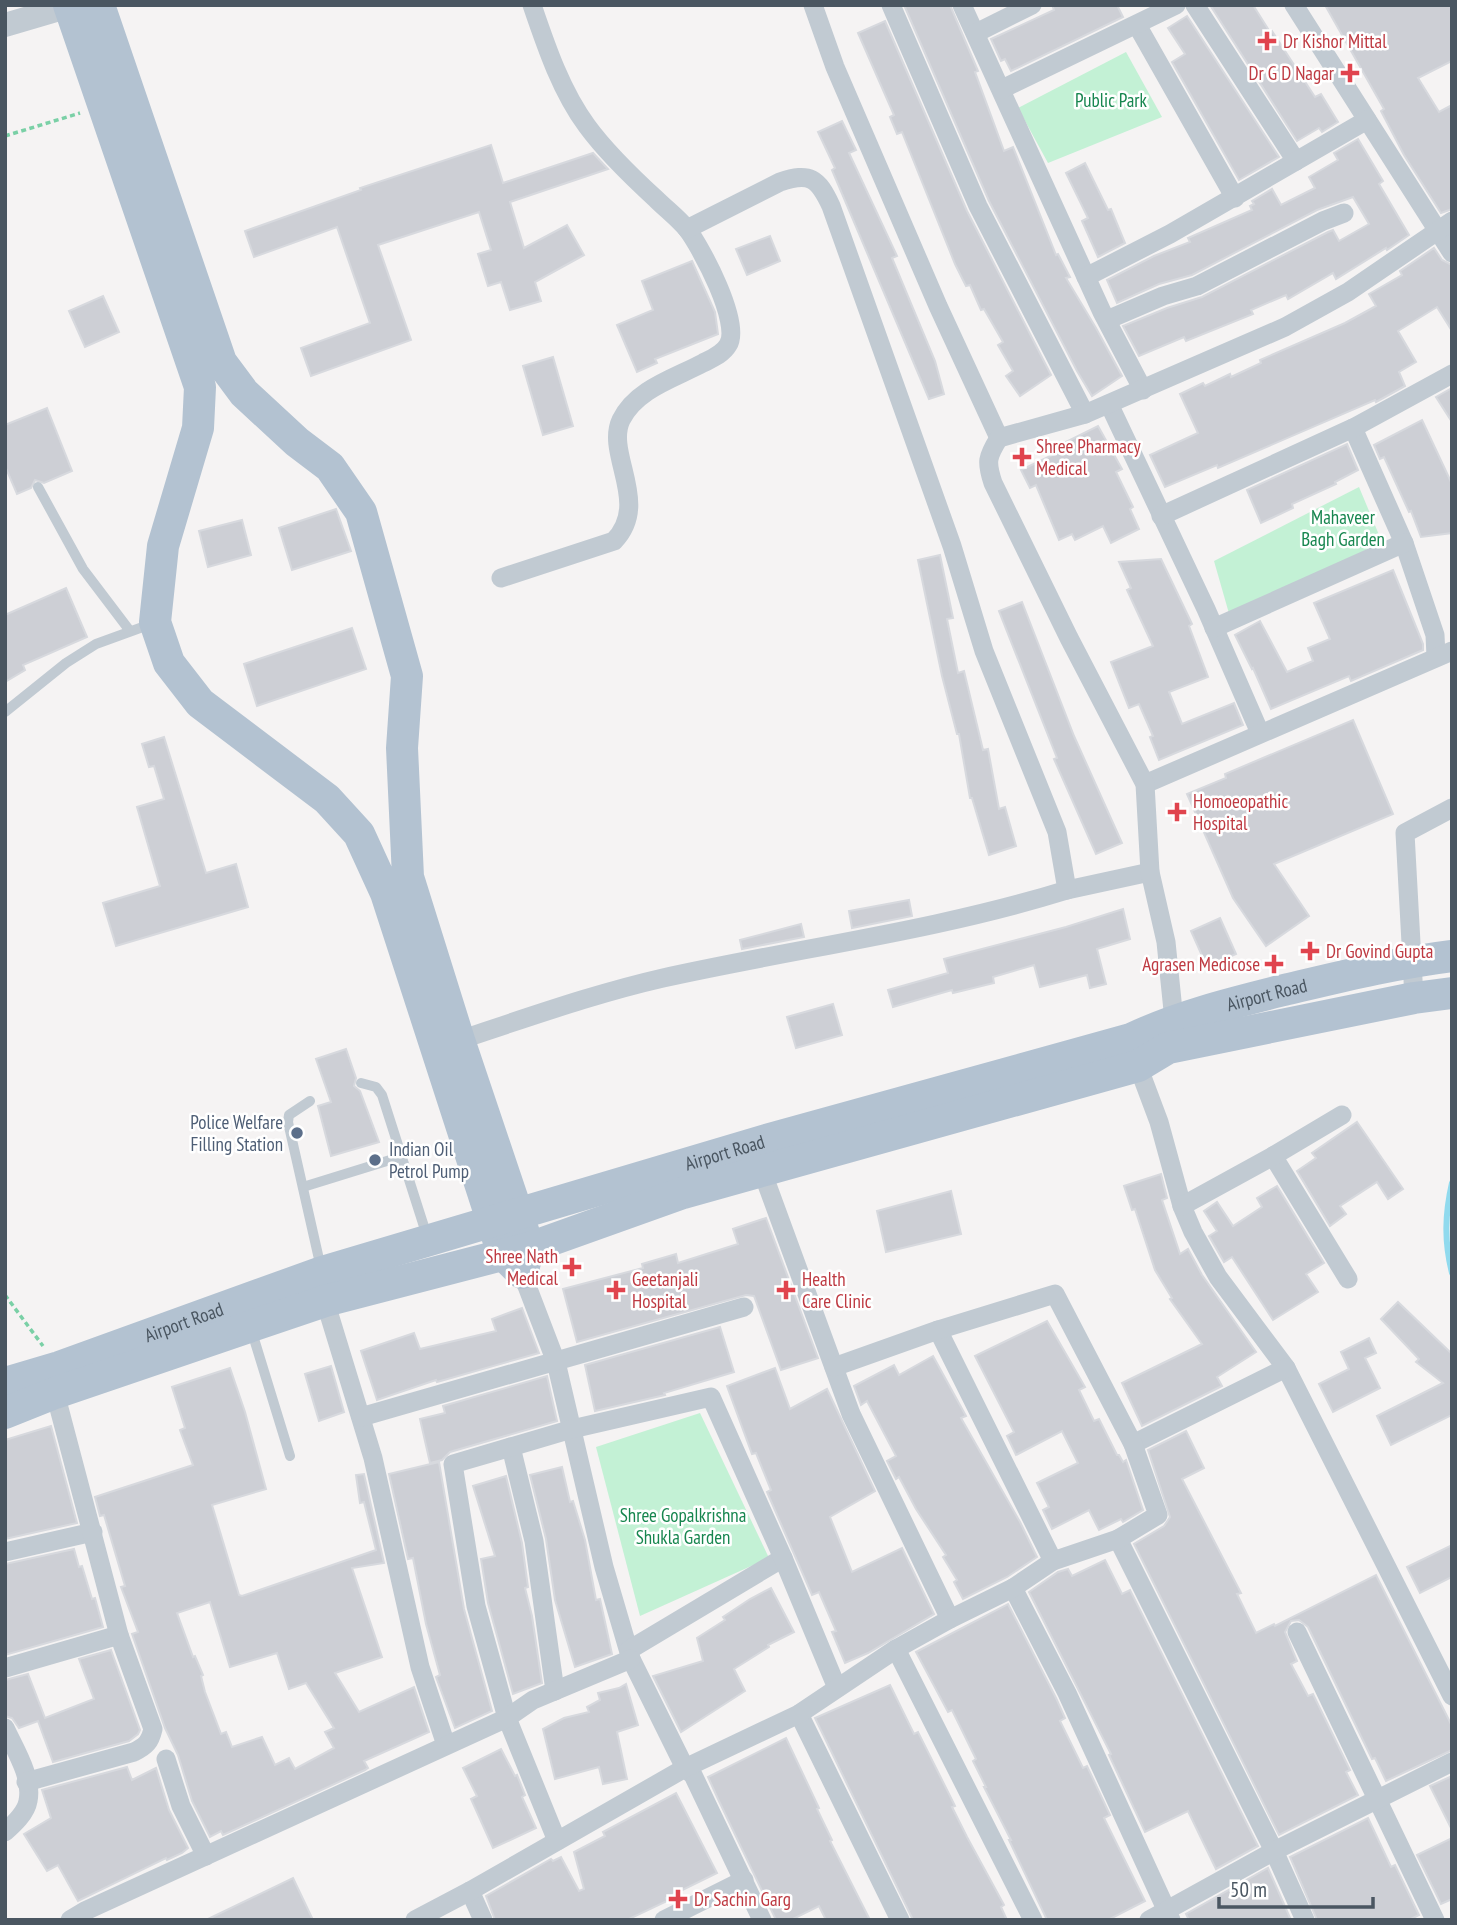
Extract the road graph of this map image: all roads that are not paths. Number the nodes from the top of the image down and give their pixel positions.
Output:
1 (532, 5) edge
2 (813, 5) edge
3 (891, 5) edge
4 (962, 5) edge
5 (1032, 5) edge
6 (1176, 5) edge
7 (1195, 5) edge
8 (1294, 5) edge
9 (78, 6) edge
10 (5, 25) edge
11 (1137, 25) junction
12 (976, 33) junction
13 (1002, 89) junction
14 (1367, 120) junction
15 (1296, 161) junction
16 (1235, 198) junction
17 (1344, 213) dead end
18 (1444, 226) edge
19 (687, 229) junction
20 (1452, 253) edge
21 (1086, 276) junction
22 (1107, 320) junction
23 (1452, 374) edge
24 (1143, 390) junction
25 (1109, 404) junction
26 (1085, 414) junction
27 (1353, 428) junction
28 (999, 438) junction
29 (38, 487) dead end
30 (1161, 516) junction
31 (1404, 543) junction
32 (501, 578) dead end
33 (143, 627) junction
34 (1214, 628) junction
35 (1444, 653) edge
36 (5, 712) edge
37 (1260, 733) junction
38 (1145, 784) junction
39 (1452, 808) edge
40 (1150, 872) junction
41 (1067, 890) junction
42 (1452, 956) edge
43 (1411, 961) junction
44 (1452, 993) edge
45 (1414, 998) junction
46 (1175, 1033) junction
47 (459, 1040) junction
48 (1138, 1066) junction
49 (360, 1083) dead end
50 (310, 1101) dead end
51 (1342, 1115) dead end
52 (403, 1156) junction
53 (1273, 1156) junction
54 (762, 1171) junction
55 (303, 1187) junction
56 (1182, 1206) junction
57 (504, 1218) junction
58 (428, 1240) junction
59 (518, 1258) junction
60 (1348, 1279) dead end
61 (324, 1286) junction
62 (744, 1307) dead end
63 (250, 1327) junction
64 (938, 1330) junction
65 (556, 1362) junction
66 (834, 1367) junction
67 (1286, 1368) junction
68 (57, 1380) junction
69 (5, 1383) edge
70 (5, 1413) edge
71 (361, 1417) junction
72 (572, 1429) junction
73 (1133, 1444) junction
74 (511, 1447) junction
75 (290, 1456) dead end
76 (93, 1532) junction
77 (1118, 1539) junction
78 (5, 1552) edge
79 (783, 1558) junction
80 (1053, 1562) junction
81 (1013, 1588) junction
82 (950, 1619) junction
83 (1297, 1632) dead end
84 (119, 1635) junction
85 (896, 1649) junction
86 (630, 1655) junction
87 (5, 1668) edge
88 (837, 1688) junction
89 (555, 1691) junction
90 (1452, 1696) edge
91 (799, 1714) junction
92 (507, 1718) junction
93 (5, 1728) edge
94 (446, 1745) junction
95 (166, 1759) dead end
96 (1452, 1762) edge
97 (685, 1768) junction
98 (26, 1782) junction
99 (1378, 1800) junction
100 (5, 1832) edge
101 (557, 1841) junction
102 (1274, 1851) junction
103 (206, 1856) junction
104 (744, 1880) junction
105 (470, 1891) junction
106 (1162, 1917) edge
107 (71, 1920) edge
108 (415, 1920) edge
109 (483, 1920) edge
110 (664, 1920) edge
111 (762, 1920) edge
112 (900, 1920) edge
113 (1032, 1920) edge
114 (1305, 1920) edge
115 (1435, 1920) edge

1 - 19 street
2 - 28 street
3 - 26 street
4 - 12 street
5 - 12 street
6 - 11 street
7 - 15 street
8 - 14 street
9 - 10 street
9 - 33 main road
9 - 47 main road
11 - 13 street
11 - 16 street
12 - 13 street
13 - 21 street
14 - 15 street
14 - 18 street
15 - 16 street
16 - 21 street
17 - 22 street
18 - 20 street
18 - 24 street
19 - 32 street
19 - 41 street
21 - 22 street
22 - 24 street
23 - 27 street
24 - 25 street
25 - 26 street
25 - 30 street
26 - 28 street
27 - 30 street
27 - 31 street
28 - 38 street
29 - 33 lane
30 - 34 street
31 - 34 street
31 - 35 street
33 - 36 lane
33 - 57 main road
34 - 37 street
35 - 37 street
37 - 38 street
38 - 40 street
39 - 43 street
40 - 41 street
40 - 46 street
41 - 47 street
42 - 43 main road, Airport Road
43 - 45 street
43 - 46 main road, Airport Road
44 - 45 main road, Airport Road
45 - 46 main road, Airport Road
46 - 48 main road, Airport Road
46 - 57 main road, Airport Road
47 - 57 main road
48 - 54 main road, Airport Road
48 - 56 street
49 - 52 lane
50 - 55 lane
51 - 53 street
52 - 55 lane
52 - 58 lane
53 - 56 street
53 - 60 street
54 - 59 main road, Airport Road
54 - 66 street
55 - 61 lane
56 - 67 street
57 - 58 main road, Airport Road
57 - 59 main road
58 - 61 main road, Airport Road
59 - 61 main road, Airport Road
59 - 65 street
61 - 63 main road, Airport Road
61 - 68 main road, Airport Road
61 - 71 street
62 - 65 street
63 - 68 main road, Airport Road
63 - 75 lane
64 - 66 street
64 - 73 street
64 - 80 street
65 - 71 street
65 - 72 street
66 - 82 street
67 - 73 street
67 - 90 street
68 - 69 main road, Airport Road
68 - 70 main road, Airport Road
68 - 76 street
71 - 94 street
72 - 74 street
72 - 79 street
72 - 86 street
73 - 77 street
74 - 89 street
74 - 92 street
76 - 78 street
76 - 84 street
77 - 80 street
77 - 102 street
79 - 86 street
79 - 88 street
80 - 81 street
81 - 82 street
81 - 106 street
82 - 85 street
83 - 99 street
84 - 87 street
84 - 98 street
85 - 88 street
85 - 113 street
86 - 89 street
86 - 97 street
88 - 91 street
89 - 92 street
91 - 97 street
91 - 112 street
92 - 94 street
92 - 101 street
93 - 98 street
94 - 103 street
95 - 103 street
96 - 99 street
97 - 101 street
97 - 104 street
98 - 100 street
99 - 102 street
99 - 115 street
101 - 105 street
102 - 106 street
102 - 114 street
103 - 107 street
104 - 110 street
104 - 111 street
105 - 108 street
105 - 109 street

